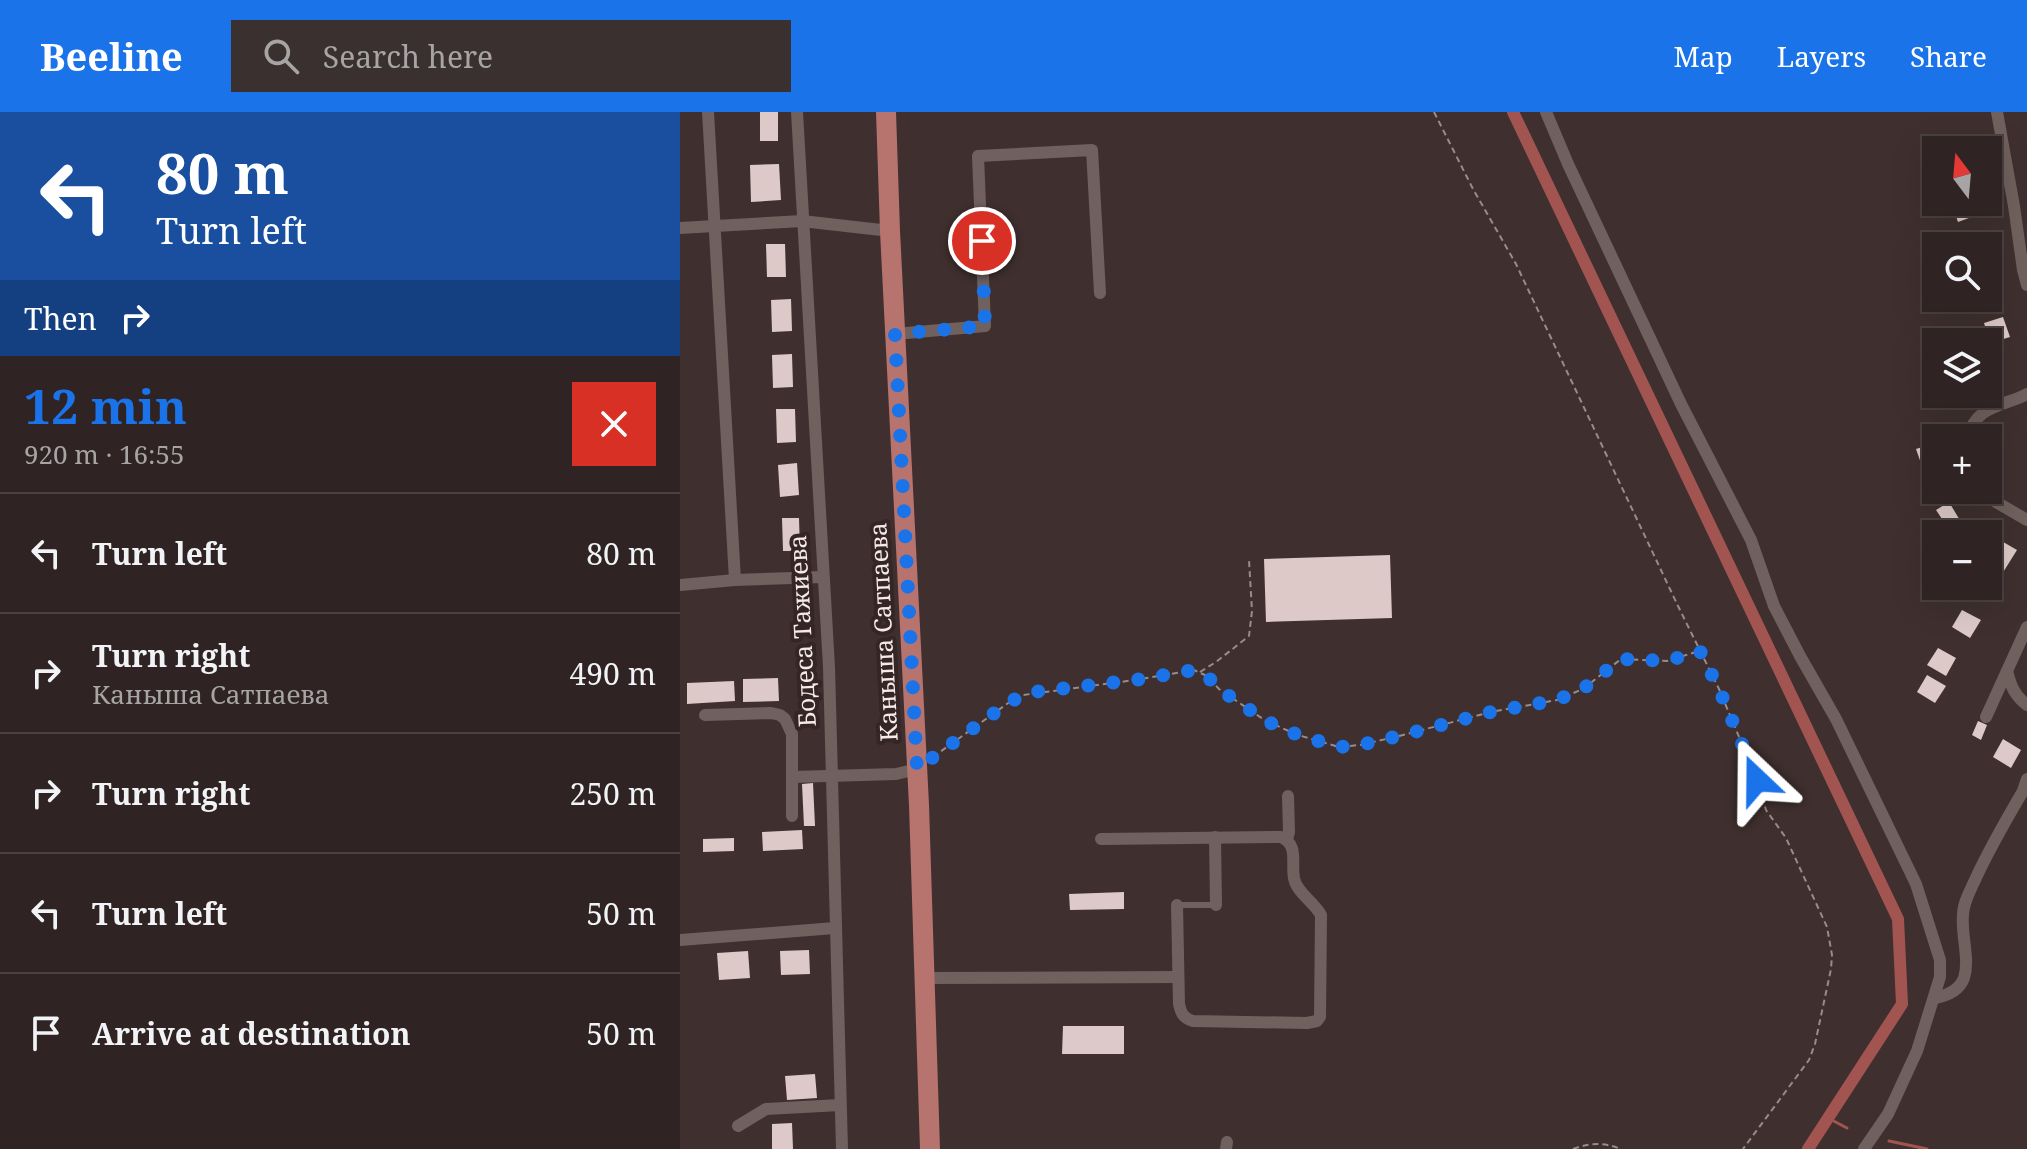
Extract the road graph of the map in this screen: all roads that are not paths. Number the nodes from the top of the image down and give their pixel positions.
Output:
1 (708, 112) edge
2 (797, 112) edge
3 (886, 112) edge
4 (1546, 112) edge
5 (1997, 112) edge
6 (802, 221) junction
7 (713, 226) junction
8 (680, 228) edge
9 (890, 231) junction
10 (2027, 285) edge
11 (1100, 293) dead end
12 (895, 334) junction
13 (2027, 394) edge
14 (1971, 424) edge
15 (1999, 504) edge
16 (2027, 520) edge
17 (823, 577) junction
18 (735, 580) junction
19 (680, 585) edge
20 (2027, 627) edge
21 (2007, 671) junction
22 (2027, 705) edge
23 (705, 715) dead end
24 (1986, 717) dead end
25 (917, 769) junction
26 (831, 775) junction
27 (793, 777) junction
28 (2027, 779) edge
29 (1288, 796) dead end
30 (792, 816) dead end
31 (1215, 837) junction
32 (1101, 839) dead end
33 (1287, 839) junction
34 (1177, 905) joint
35 (1216, 905) joint
36 (835, 928) junction
37 (680, 940) edge
38 (1178, 977) junction
39 (925, 978) junction
40 (1934, 998) junction
41 (840, 1105) junction
42 (738, 1126) dead end
43 (842, 1149) edge
44 (930, 1149) edge
45 (1864, 1149) edge

1 - 7 street
2 - 6 street, Бодеса Тажиева
3 - 9 main road, Каныша Сатпаева
4 - 40 street
5 - 10 street
6 - 7 street
6 - 9 street
6 - 17 street, Бодеса Тажиева
7 - 8 street
7 - 18 street
9 - 12 main road, Каныша Сатпаева
11 - 12 street
12 - 25 main road, Каныша Сатпаева
13 - 14 street
15 - 16 street
17 - 18 street
17 - 26 street, Бодеса Тажиева
18 - 19 street
20 - 21 street
21 - 22 street
21 - 24 street
23 - 27 street
25 - 26 street
25 - 39 main road, Каныша Сатпаева
26 - 27 street
26 - 36 street, Бодеса Тажиева
27 - 30 street
28 - 40 street
29 - 33 street
31 - 32 street
31 - 33 street
31 - 35 street
33 - 38 street
34 - 35 lane
34 - 38 street
36 - 37 street
36 - 41 street, Бодеса Тажиева
38 - 39 street
39 - 44 main road, Каныша Сатпаева
40 - 45 street
41 - 42 street
41 - 43 street, Бодеса Тажиева

